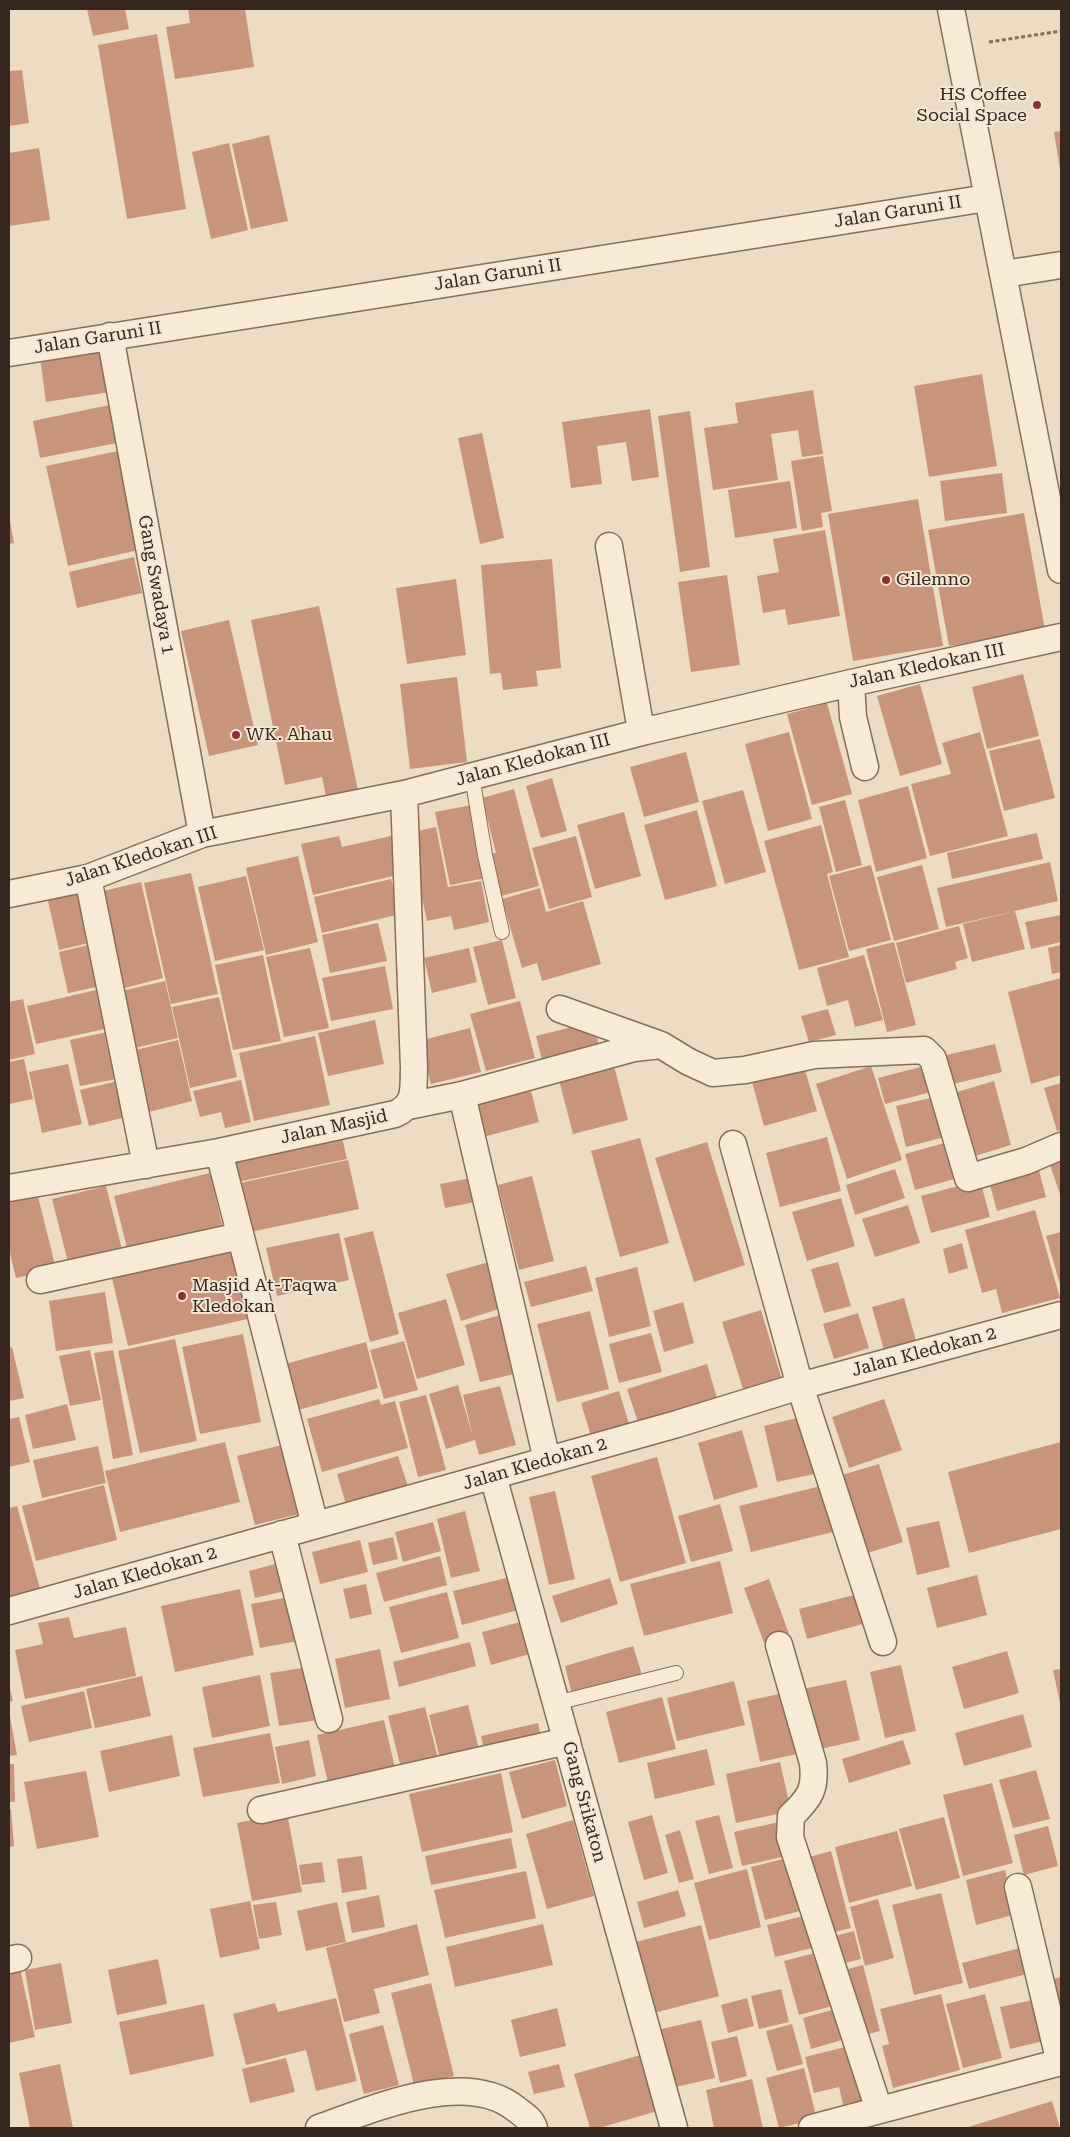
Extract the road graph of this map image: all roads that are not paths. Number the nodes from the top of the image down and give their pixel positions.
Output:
1 (951, 9) edge
2 (987, 198) junction
3 (1061, 264) edge
4 (1004, 274) junction
5 (110, 336) junction
6 (9, 353) edge
7 (609, 546) dead end
8 (1060, 554) edge
9 (1061, 637) edge
10 (851, 683) junction
11 (646, 731) junction
12 (865, 767) dead end
13 (472, 776) junction
14 (404, 794) junction
15 (202, 834) junction
16 (88, 878) junction
17 (9, 894) edge
18 (502, 932) dead end
19 (560, 1008) dead end
20 (661, 1045) junction
21 (462, 1095) junction
22 (408, 1106) junction
23 (733, 1144) dead end
24 (1061, 1146) edge
25 (219, 1152) junction
26 (146, 1166) junction
27 (9, 1188) edge
28 (240, 1236) junction
29 (40, 1280) dead end
30 (1061, 1315) edge
31 (800, 1386) junction
32 (547, 1460) junction
33 (493, 1476) junction
34 (315, 1526) junction
35 (282, 1534) junction
36 (9, 1611) edge
37 (883, 1642) dead end
38 (779, 1645) dead end
39 (676, 1673) dead end
40 (556, 1703) junction
41 (329, 1719) dead end
42 (567, 1741) junction
43 (261, 1810) dead end
44 (1018, 1887) dead end
45 (1061, 2062) edge
46 (879, 2110) junction
47 (320, 2128) edge
48 (534, 2128) edge
49 (674, 2128) edge
50 (812, 2128) edge

1 - 2 street
2 - 4 street
2 - 5 street, Jalan Garuni II
3 - 4 street
4 - 8 street
5 - 6 street, Jalan Garuni II
5 - 15 street, Gang Swadaya 1
7 - 11 street
9 - 10 street, Jalan Kledokan III
10 - 11 street, Jalan Kledokan III
10 - 12 street
11 - 13 street, Jalan Kledokan III
13 - 14 street, Jalan Kledokan III
13 - 18 lane
14 - 15 street, Jalan Kledokan III
14 - 22 street, Jalan Masjid
15 - 16 street, Jalan Kledokan III
16 - 17 street, Jalan Kledokan III
16 - 26 street
19 - 20 street
20 - 21 street
20 - 24 street
21 - 22 street
21 - 32 street
22 - 25 street, Jalan Masjid
23 - 31 street
25 - 26 street, Jalan Masjid
25 - 28 street
26 - 27 street, Jalan Masjid
28 - 29 street
28 - 34 street
30 - 31 street, Jalan Kledokan 2
31 - 32 street, Jalan Kledokan 2
31 - 37 street
32 - 33 street, Jalan Kledokan 2
33 - 34 street, Jalan Kledokan 2
33 - 40 street, Gang Srikaton
34 - 35 street, Jalan Kledokan 2
35 - 36 street, Jalan Kledokan 2
35 - 41 street
38 - 46 street
39 - 40 lane
40 - 42 street, Gang Srikaton
42 - 43 street
42 - 49 street, Gang Srikaton
44 - 45 street
45 - 46 street
46 - 50 street
47 - 48 street

